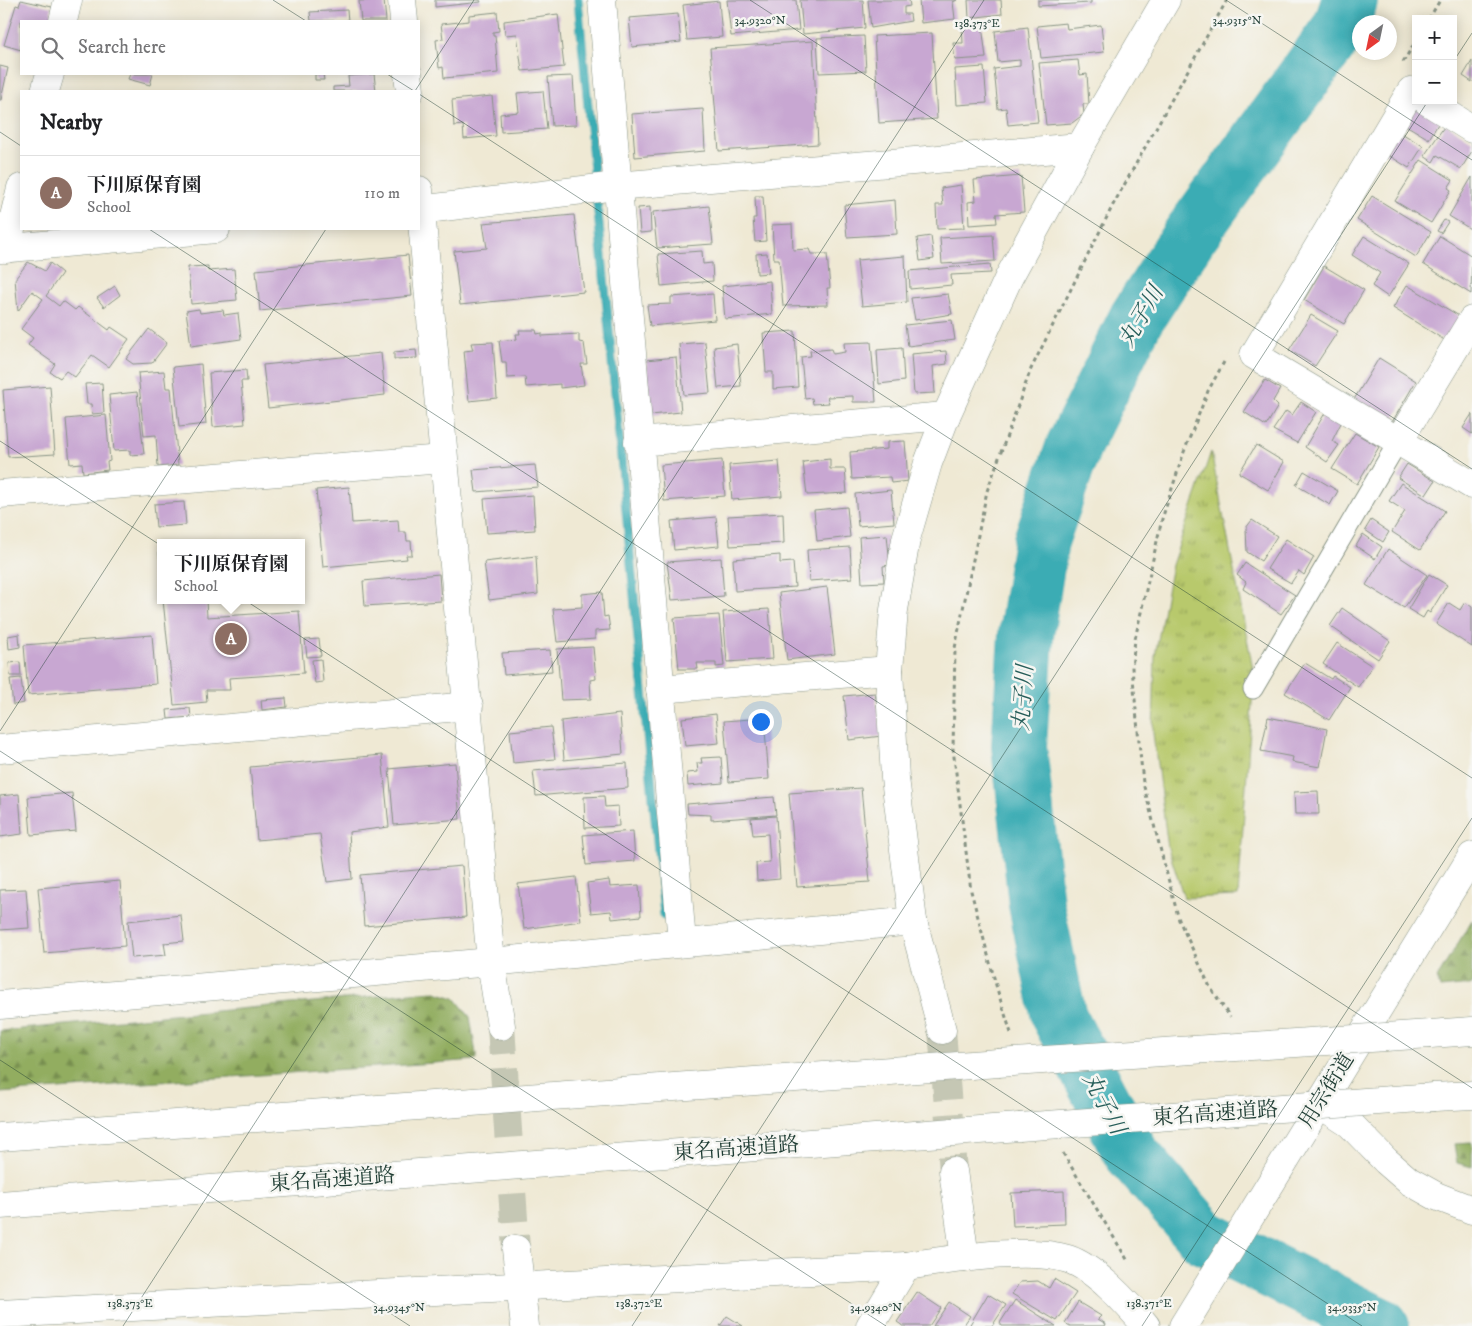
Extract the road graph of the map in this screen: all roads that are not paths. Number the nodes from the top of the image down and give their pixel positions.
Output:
1 (68, 0) edge
2 (402, 0) edge
3 (602, 0) edge
4 (1166, 0) edge
5 (63, 20) edge
6 (404, 20) edge
7 (50, 75) edge
8 (408, 75) edge
9 (45, 90) edge
10 (410, 90) edge
11 (1412, 92) edge
12 (1433, 105) edge
13 (1472, 129) edge
14 (1080, 147) junction
15 (616, 186) junction
16 (20, 191) edge
17 (420, 203) edge
18 (420, 214) edge
19 (205, 230) edge
20 (3, 249) edge
21 (1472, 320) edge
22 (946, 416) junction
23 (638, 442) junction
24 (1398, 442) junction
25 (442, 460) junction
26 (1472, 485) edge
27 (0, 494) edge
28 (890, 670) junction
29 (660, 689) junction
30 (1253, 689) dead end
31 (469, 706) junction
32 (0, 749) edge
33 (1472, 856) edge
34 (913, 921) junction
35 (682, 942) junction
36 (491, 962) junction
37 (0, 1005) edge
38 (500, 1026) tunnel mouth
39 (942, 1030) tunnel mouth
40 (1472, 1031) edge
41 (1472, 1095) edge
42 (1318, 1104) junction
43 (0, 1138) edge
44 (954, 1170) tunnel mouth
45 (0, 1205) edge
46 (1472, 1210) edge
47 (516, 1249) tunnel mouth
48 (965, 1258) junction
49 (906, 1266) junction
50 (520, 1287) junction
51 (0, 1314) edge
52 (1187, 1320) edge
53 (525, 1326) edge
54 (870, 1326) edge
55 (1146, 1326) edge

1 - 5 main road
2 - 6 main road
3 - 15 main road
4 - 14 main road
7 - 9 main road
8 - 10 main road
11 - 24 main road
12 - 13 main road
14 - 15 main road
14 - 22 main road
15 - 17 main road
15 - 23 main road
16 - 20 main road
18 - 25 main road
19 - 20 main road
21 - 24 main road
22 - 23 main road
22 - 28 main road
23 - 29 main road
24 - 26 main road
24 - 30 lane
25 - 27 main road
25 - 31 main road
28 - 29 main road
28 - 34 main road
29 - 35 main road
31 - 32 main road
31 - 36 main road
33 - 42 main road, 用宗街道
34 - 35 main road
34 - 39 main road
35 - 36 main road
36 - 37 main road
36 - 38 main road
40 - 43 main road, bridge
41 - 45 main road, 東名高速道路, bridge
42 - 46 main road
42 - 52 main road, 用宗街道
44 - 48 main road
47 - 50 main road
48 - 49 main road
48 - 55 main road
49 - 50 main road
49 - 54 main road
50 - 51 main road
50 - 53 main road

